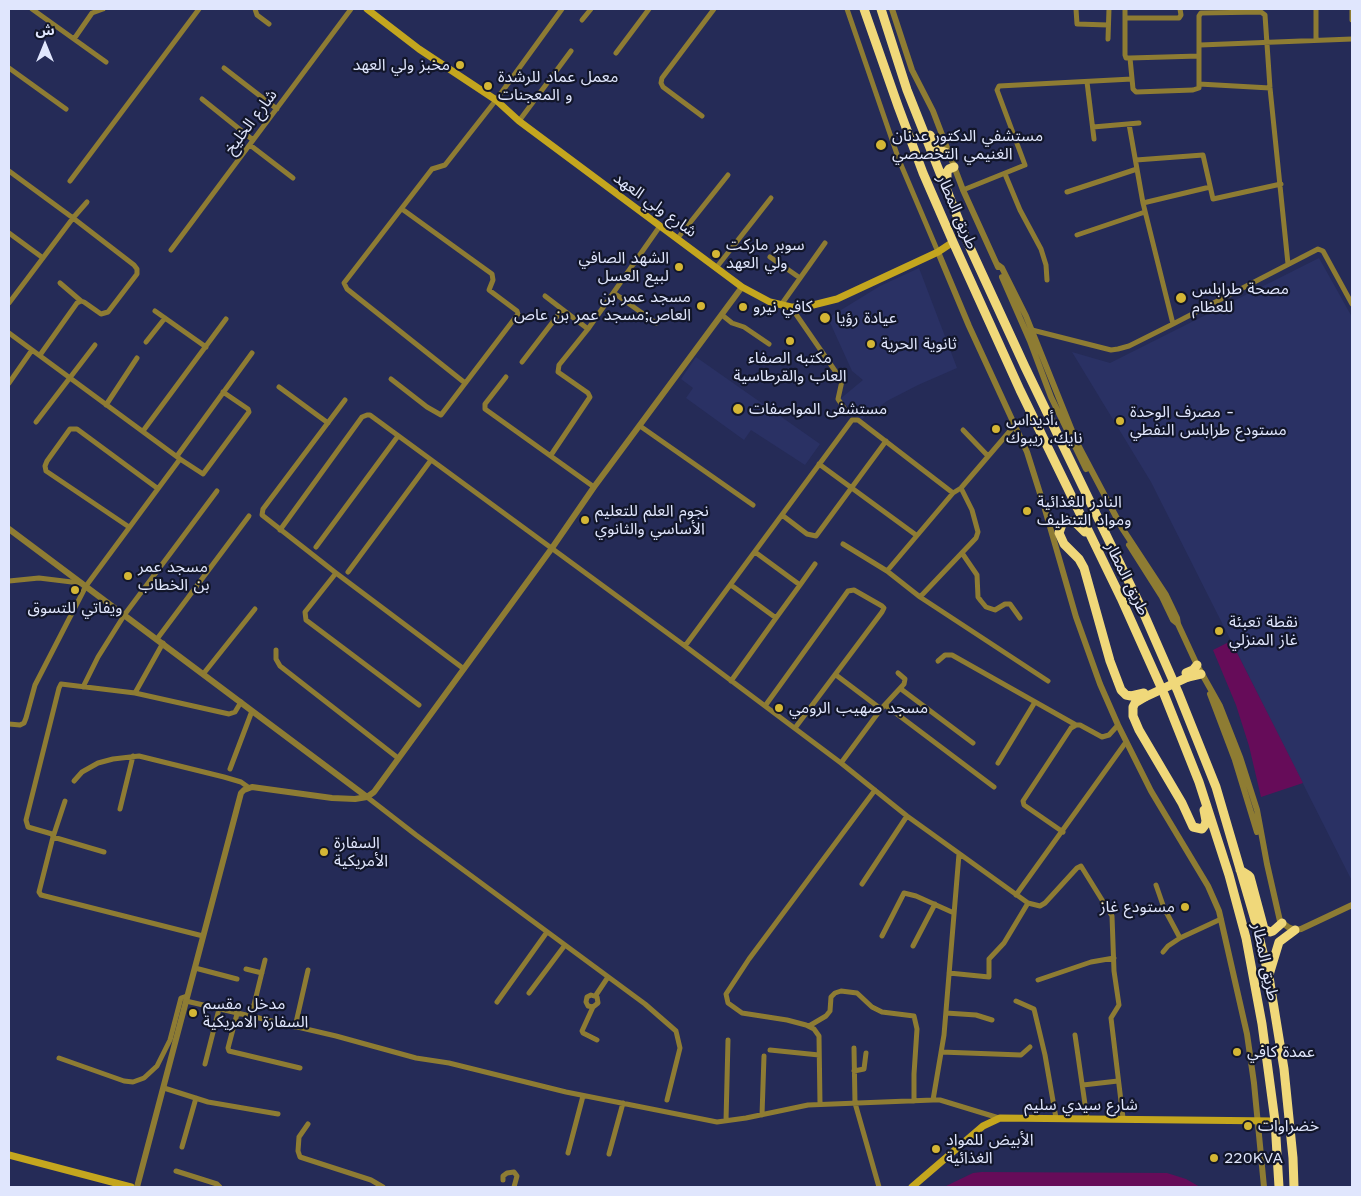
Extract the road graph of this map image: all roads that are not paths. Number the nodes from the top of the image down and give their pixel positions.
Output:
1 (32, 9) edge
2 (103, 9) edge
3 (199, 9) edge
4 (255, 9) edge
5 (351, 9) edge
6 (368, 9) edge
7 (562, 9) edge
8 (590, 9) edge
9 (649, 9) edge
10 (714, 9) edge
11 (847, 9) edge
12 (864, 9) edge
13 (881, 9) edge
14 (892, 9) edge
15 (1076, 9) edge
16 (1108, 9) edge
17 (1125, 9) edge
18 (1180, 9) edge
19 (1316, 9) edge
20 (1352, 9) edge
21 (1125, 18) junction
22 (582, 20) dead end
23 (1352, 20) edge
24 (269, 24) dead end
25 (1108, 25) junction
26 (74, 39) junction
27 (1108, 39) dead end
28 (1352, 39) edge
29 (1316, 40) junction
30 (1267, 42) junction
31 (1200, 45) junction
32 (570, 51) dead end
33 (616, 53) dead end
34 (1199, 56) junction
35 (1130, 58) junction
36 (106, 62) dead end
37 (9, 68) edge
38 (224, 68) dead end
39 (1132, 79) junction
40 (1087, 82) junction
41 (1199, 84) junction
42 (1270, 88) junction
43 (202, 100) dead end
44 (496, 100) junction
45 (913, 105) junction
46 (66, 109) dead end
47 (277, 109) junction
48 (702, 116) dead end
49 (519, 121) junction
50 (1140, 123) dead end
51 (1129, 124) junction
52 (1093, 127) junction
53 (1094, 139) dead end
54 (252, 142) junction
55 (950, 154) junction
56 (1136, 160) junction
57 (954, 167) junction
58 (1137, 169) junction
59 (9, 171) edge
60 (1005, 174) junction
61 (728, 176) dead end
62 (293, 178) dead end
63 (70, 181) dead end
64 (1281, 184) junction
65 (1210, 187) junction
66 (963, 190) junction
67 (1067, 192) dead end
68 (771, 198) dead end
69 (951, 200) junction
70 (87, 202) dead end
71 (1143, 203) junction
72 (402, 209) junction
73 (1145, 212) junction
74 (74, 218) junction
75 (660, 226) junction
76 (9, 233) edge
77 (1077, 235) dead end
78 (677, 239) junction
79 (953, 242) junction
80 (825, 243) dead end
81 (171, 250) dead end
82 (938, 252) junction
83 (770, 257) dead end
84 (43, 258) junction
85 (1288, 264) junction
86 (716, 268) junction
87 (800, 278) junction
88 (1047, 280) dead end
89 (60, 283) dead end
90 (742, 288) junction
91 (614, 293) junction
92 (545, 296) dead end
93 (81, 301) junction
94 (9, 303) edge
95 (1352, 304) edge
96 (781, 305) junction
97 (792, 307) junction
98 (562, 310) junction
99 (155, 311) dead end
100 (722, 315) junction
101 (165, 318) junction
102 (226, 319) dead end
103 (656, 323) dead end
104 (1173, 324) junction
105 (588, 329) junction
106 (1030, 332) junction
107 (9, 333) edge
108 (146, 342) dead end
109 (95, 344) dead end
110 (769, 344) dead end
111 (206, 347) junction
112 (32, 350) junction
113 (252, 353) dead end
114 (40, 355) junction
115 (137, 358) dead end
116 (522, 362) dead end
117 (506, 377) dead end
118 (71, 379) junction
119 (391, 379) dead end
120 (9, 383) edge
121 (465, 383) junction
122 (278, 387) dead end
123 (223, 392) junction
124 (345, 400) dead end
125 (106, 404) junction
126 (844, 408) dead end
127 (36, 422) dead end
128 (328, 422) junction
129 (1015, 425) junction
130 (640, 426) junction
131 (963, 430) dead end
132 (143, 431) junction
133 (398, 436) junction
134 (886, 441) junction
135 (551, 456) junction
136 (988, 456) junction
137 (178, 457) junction
138 (430, 460) junction
139 (819, 464) junction
140 (594, 487) junction
141 (851, 487) junction
142 (157, 488) junction
143 (960, 488) junction
144 (217, 491) dead end
145 (953, 493) junction
146 (753, 505) dead end
147 (782, 515) junction
148 (249, 516) dead end
149 (128, 527) junction
150 (9, 529) edge
151 (280, 530) junction
152 (916, 535) junction
153 (1092, 540) junction
154 (843, 544) dead end
155 (1060, 545) junction
156 (316, 547) dead end
157 (552, 548) junction
158 (755, 552) junction
159 (962, 553) junction
160 (815, 564) dead end
161 (887, 571) junction
162 (348, 572) dead end
163 (336, 573) junction
164 (9, 581) edge
165 (84, 585) junction
166 (731, 585) junction
167 (800, 585) junction
168 (920, 597) junction
169 (255, 609) dead end
170 (125, 614) junction
171 (776, 618) junction
172 (1020, 618) dead end
173 (160, 641) junction
174 (685, 646) junction
175 (276, 650) dead end
176 (938, 661) dead end
177 (1197, 665) junction
178 (464, 669) junction
179 (898, 672) dead end
180 (204, 674) junction
181 (1201, 674) junction
182 (836, 675) junction
183 (1187, 675) junction
184 (1048, 680) dead end
185 (731, 681) junction
186 (83, 687) junction
187 (901, 689) junction
188 (135, 693) junction
189 (1145, 695) junction
190 (241, 702) junction
191 (1035, 702) junction
192 (419, 705) dead end
193 (765, 706) junction
194 (883, 707) junction
195 (252, 711) junction
196 (1076, 725) junction
197 (1118, 725) junction
198 (9, 726) edge
199 (796, 728) junction
200 (1180, 734) junction
201 (1126, 742) junction
202 (973, 743) dead end
203 (133, 756) junction
204 (398, 758) junction
205 (841, 763) junction
206 (998, 763) dead end
207 (230, 769) dead end
208 (74, 781) dead end
209 (994, 786) dead end
210 (248, 788) junction
211 (875, 790) junction
212 (368, 797) junction
213 (65, 801) dead end
214 (120, 809) dead end
215 (907, 816) junction
216 (1062, 832) junction
217 (54, 837) junction
218 (104, 852) dead end
219 (959, 854) junction
220 (1240, 870) junction
221 (862, 884) dead end
222 (1156, 885) dead end
223 (1016, 895) junction
224 (1028, 903) junction
225 (935, 904) junction
226 (1352, 904) edge
227 (954, 913) junction
228 (1222, 919) junction
229 (1282, 923) junction
230 (1295, 930) junction
231 (547, 932) junction
232 (203, 936) junction
233 (882, 936) dead end
234 (1180, 938) junction
235 (565, 945) junction
236 (913, 946) dead end
237 (1163, 952) dead end
238 (1114, 958) junction
239 (265, 960) dead end
240 (195, 968) junction
241 (246, 969) dead end
242 (308, 970) dead end
243 (262, 973) junction
244 (949, 973) junction
245 (608, 977) junction
246 (1269, 977) junction
247 (236, 979) dead end
248 (1038, 980) dead end
249 (529, 993) dead end
250 (596, 996) junction
251 (187, 998) junction
252 (1016, 1000) dead end
253 (497, 1002) dead end
254 (593, 1008) junction
255 (219, 1009) junction
256 (946, 1013) junction
257 (237, 1014) junction
258 (251, 1017) junction
259 (992, 1020) dead end
260 (809, 1026) junction
261 (295, 1027) junction
262 (1075, 1034) dead end
263 (597, 1040) dead end
264 (728, 1040) dead end
265 (1030, 1047) dead end
266 (854, 1048) dead end
267 (770, 1050) dead end
268 (942, 1052) junction
269 (866, 1053) dead end
270 (819, 1055) junction
271 (764, 1056) dead end
272 (59, 1058) dead end
273 (205, 1064) dead end
274 (300, 1068) dead end
275 (854, 1071) junction
276 (1118, 1081) junction
277 (1083, 1084) junction
278 (164, 1088) junction
279 (583, 1096) junction
280 (196, 1098) junction
281 (666, 1100) dead end
282 (933, 1100) junction
283 (914, 1101) junction
284 (623, 1103) junction
285 (855, 1103) junction
286 (820, 1104) junction
287 (278, 1114) dead end
288 (762, 1115) junction
289 (1000, 1118) junction
290 (1056, 1118) junction
291 (1087, 1118) junction
292 (1123, 1118) junction
293 (1258, 1120) junction
294 (1275, 1120) junction
295 (726, 1121) junction
296 (308, 1124) dead end
297 (182, 1148) dead end
298 (568, 1153) dead end
299 (610, 1154) dead end
300 (9, 1155) edge
301 (176, 1171) dead end
302 (503, 1180) dead end
303 (121, 1186) edge
304 (131, 1187) edge
305 (138, 1187) edge
306 (220, 1187) edge
307 (383, 1187) edge
308 (514, 1187) edge
309 (879, 1187) edge
310 (912, 1187) edge
311 (1264, 1187) edge
312 (1279, 1187) edge
313 (1294, 1187) edge

1 - 26 street
2 - 26 street
3 - 63 street
4 - 24 street
5 - 47 street, شارع الخليخ
6 - 44 main road, شارع ولي العهد
7 - 44 street
8 - 22 street
9 - 33 street
10 - 48 street
11 - 82 street
12 - 79 highway, طريق المطار
13 - 45 highway, طريق المطار
14 - 55 street
15 - 25 street
16 - 25 street
17 - 21 street
18 - 21 street
19 - 29 street
20 - 23 street
21 - 35 street
25 - 27 street
26 - 36 street
28 - 29 street
29 - 30 street
30 - 31 street
30 - 31 street
30 - 42 street
31 - 34 street
32 - 49 street
34 - 35 street
34 - 41 street
35 - 39 street
37 - 46 street
38 - 47 street
39 - 40 street
39 - 41 street
40 - 52 street
40 - 60 street
41 - 42 street
42 - 64 street
43 - 54 street
44 - 49 main road, شارع ولي العهد
44 - 72 street
45 - 55 highway
45 - 69 highway, طريق المطار
47 - 54 street, شارع الخليخ
49 - 75 main road, شارع ولي العهد
50 - 51 street
51 - 52 street
51 - 56 street
52 - 53 street
54 - 62 street
54 - 81 street, شارع الخليخ
55 - 57 street
56 - 58 street
56 - 65 street
57 - 66 street
57 - 69 highway
58 - 67 street
58 - 71 street
59 - 74 street
60 - 66 street
60 - 88 street
61 - 78 street
64 - 65 street
64 - 85 street
65 - 71 street
66 - 106 street
68 - 86 street
69 - 220 highway, طريق المطار
70 - 74 street
71 - 73 street
72 - 121 street
72 - 121 street
73 - 77 street
73 - 104 street
74 - 84 street
74 - 93 street
75 - 78 main road, شارع ولي العهد
75 - 91 street
76 - 84 street
78 - 86 main road, شارع ولي العهد
79 - 82 main road, شارع ولي العهد
79 - 153 highway, طريق المطار
80 - 87 street
82 - 97 main road, شارع ولي العهد
82 - 129 street
83 - 87 street
84 - 94 street
85 - 95 street
85 - 104 street
86 - 90 main road, شارع ولي العهد
87 - 96 street
89 - 93 street
90 - 96 main road, شارع ولي العهد
90 - 100 street
91 - 103 street
91 - 105 street
92 - 98 street
93 - 114 street
96 - 97 main road, شارع ولي العهد
97 - 126 street
98 - 105 street
98 - 116 street
99 - 101 street
100 - 110 street
100 - 130 street
101 - 108 street
101 - 111 street
102 - 111 street
104 - 106 street
105 - 135 street
106 - 177 street
107 - 112 street
109 - 118 street
111 - 132 street
112 - 114 street
112 - 120 street
113 - 123 street
114 - 118 street
115 - 125 street
117 - 135 street
118 - 125 street
118 - 127 street
119 - 121 street
122 - 128 street
123 - 137 street
123 - 137 street
124 - 128 street
125 - 132 street
128 - 151 street
129 - 136 street
129 - 155 street
130 - 140 street
130 - 146 street
131 - 136 street
132 - 137 street
133 - 138 street
133 - 151 street
133 - 156 street
134 - 139 street
134 - 141 street
134 - 145 street
135 - 140 street
136 - 143 street
137 - 142 street
138 - 157 street
138 - 162 street
139 - 141 street
139 - 147 street
140 - 157 street
141 - 147 street
141 - 152 street
142 - 149 street
142 - 149 street
143 - 145 street
143 - 159 street
144 - 170 street
145 - 152 street
147 - 158 street
148 - 173 street
149 - 165 street
150 - 165 street
151 - 163 street
152 - 161 street
153 - 155 highway
153 - 200 highway, طريق المطار
154 - 161 street
155 - 189 highway
155 - 197 street
157 - 174 street
157 - 178 street
158 - 166 street
158 - 167 street
159 - 168 street
159 - 172 street
160 - 167 street
161 - 168 street
163 - 178 street
163 - 192 street
164 - 165 street
165 - 170 street
165 - 198 street
166 - 171 street
166 - 174 street
167 - 171 street
168 - 184 street
169 - 180 street
170 - 173 street
170 - 186 street
171 - 185 street
173 - 180 street
173 - 188 street
174 - 185 street
175 - 204 street
176 - 191 street
177 - 181 street
177 - 183 highway
178 - 204 street
179 - 187 street
180 - 190 street
181 - 183 highway
181 - 229 street
182 - 193 street
182 - 194 street
182 - 199 street
183 - 189 highway, bridge
185 - 193 street
186 - 188 street
186 - 217 street
187 - 194 street
187 - 202 street
188 - 190 street
189 - 200 highway
190 - 195 street
191 - 196 street
191 - 206 street
193 - 199 street
194 - 205 street
194 - 209 street
195 - 207 street
195 - 212 street
196 - 197 street
196 - 216 street
197 - 201 street
199 - 205 street
200 - 294 highway, طريق المطار
201 - 216 street
201 - 228 street
203 - 208 street
203 - 210 street
203 - 214 street
204 - 212 street
205 - 211 street
210 - 212 street
210 - 232 street
211 - 215 street
211 - 260 street
212 - 231 street
213 - 217 street
215 - 219 street
215 - 221 street
216 - 223 street
217 - 218 street
217 - 232 street
219 - 223 street
219 - 227 street
220 - 229 highway
220 - 246 highway, طريق المطار
222 - 234 street
223 - 224 street
224 - 238 street
224 - 244 street
225 - 227 street
225 - 233 street
225 - 236 street
226 - 230 street
227 - 244 street
228 - 234 street
228 - 293 street
229 - 230 street
230 - 246 highway
231 - 235 street
231 - 253 street
232 - 240 street
234 - 237 street
235 - 245 street
235 - 249 street
238 - 248 street
238 - 276 street
239 - 243 street
240 - 247 street
240 - 251 street
241 - 243 street
242 - 261 street
243 - 258 street
244 - 256 street
245 - 250 street
245 - 281 street
246 - 313 highway, طريق المطار
250 - 254 street
250 - 254 street
251 - 255 street
251 - 272 street
251 - 278 street
252 - 290 street
254 - 263 street
255 - 257 street
255 - 273 street
256 - 259 street
256 - 268 street
257 - 258 street
257 - 274 street
258 - 261 street
260 - 270 street
260 - 283 street
261 - 279 street
262 - 277 street
264 - 295 street
265 - 268 street
266 - 275 street
267 - 270 street
268 - 282 street
269 - 275 street
270 - 286 street
271 - 288 street
275 - 285 street
276 - 277 street
276 - 292 street
277 - 291 street
278 - 280 street
278 - 305 street
279 - 284 street
279 - 298 street
280 - 287 street
280 - 297 street
282 - 283 street
282 - 289 street
283 - 285 street
284 - 295 street
284 - 299 street
285 - 286 street
285 - 309 street
286 - 288 street
288 - 295 street
289 - 290 main road, شارع سيدي سليم
289 - 310 main road, شارع سيدي سليم
290 - 291 main road, شارع سيدي سليم
291 - 292 main road, شارع سيدي سليم
292 - 293 main road, شارع سيدي سليم
293 - 294 main road, شارع سيدي سليم
293 - 311 street
294 - 312 highway, طريق المطار
296 - 307 street
300 - 303 main road
301 - 306 street
302 - 308 street
303 - 304 main road

